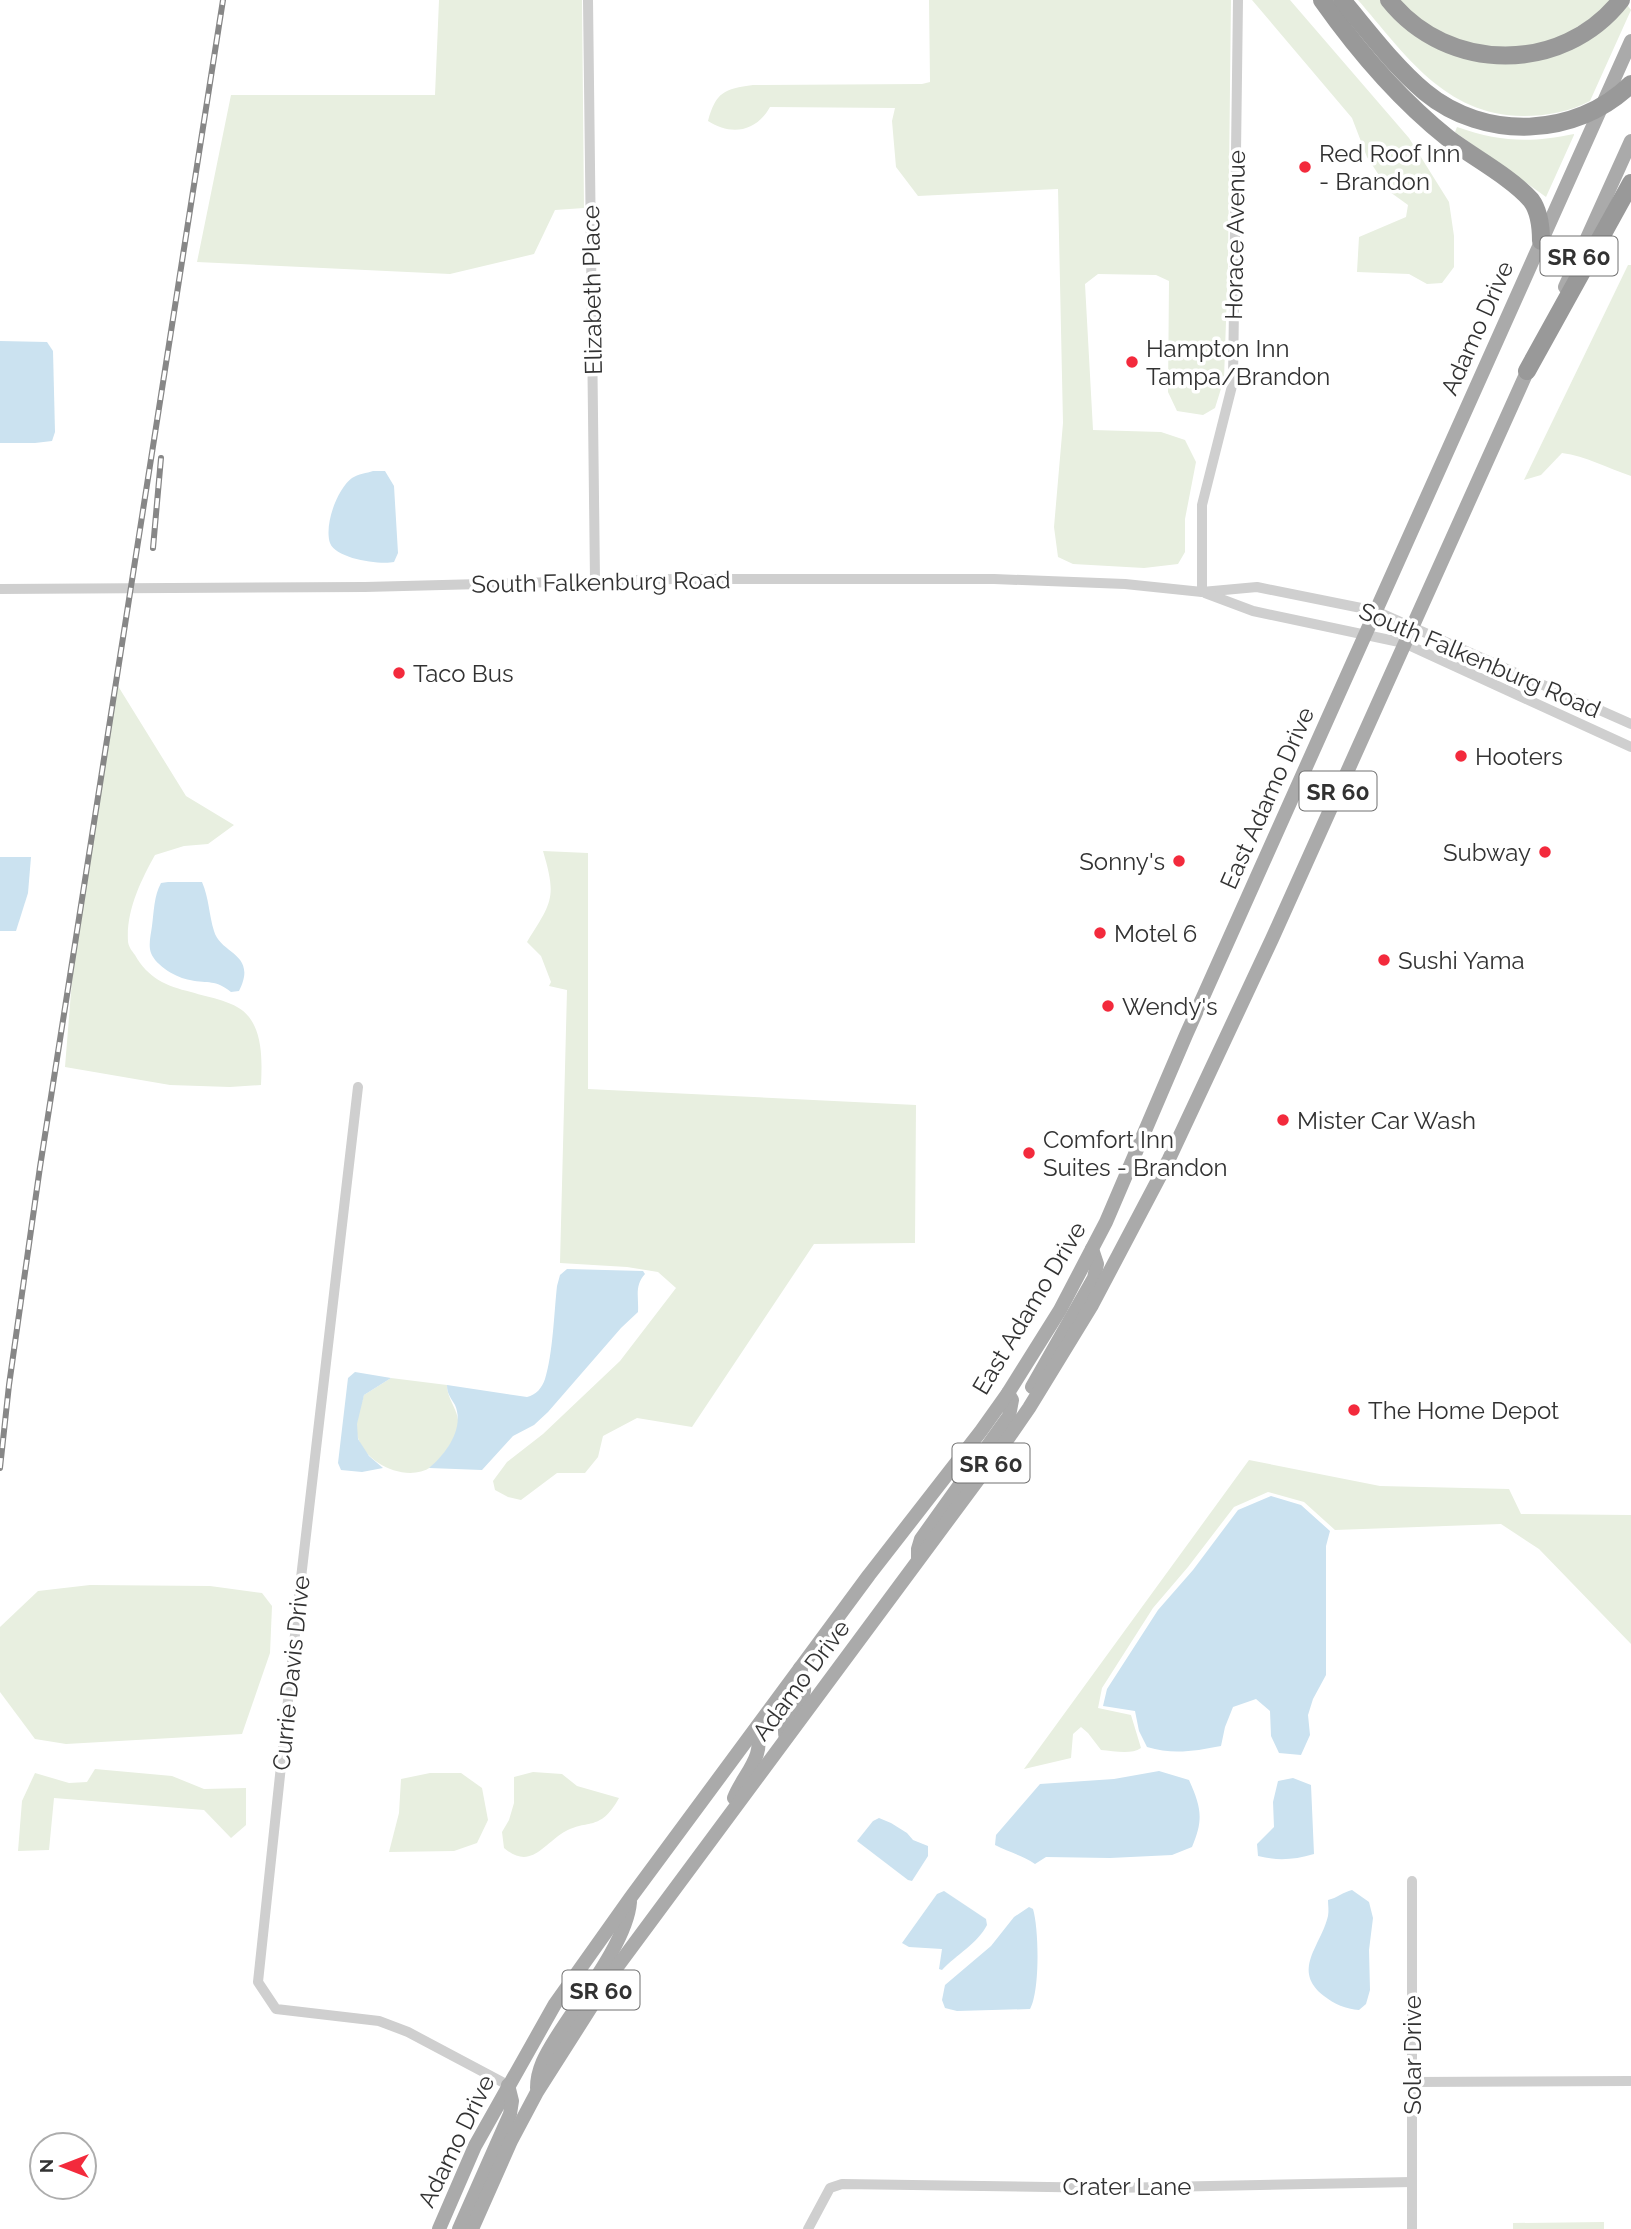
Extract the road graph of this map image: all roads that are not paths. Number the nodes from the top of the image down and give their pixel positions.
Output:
1 (588, 0) edge
2 (1238, 0) edge
3 (1322, 0) edge
4 (1342, 0) edge
5 (1389, 0) edge
6 (1621, 0) edge
7 (1631, 41) edge
8 (1631, 84) edge
9 (1602, 106) junction
10 (1631, 141) edge
11 (1631, 183) edge
12 (1541, 242) junction
13 (1527, 371) junction
14 (595, 580) junction
15 (0, 589) edge
16 (1202, 592) junction
17 (1376, 611) junction
18 (1412, 626) junction
19 (1366, 634) junction
20 (1404, 643) junction
21 (1631, 724) edge
22 (1631, 747) edge
23 (358, 1087) dead end
24 (1092, 1249) junction
25 (1008, 1393) junction
26 (1029, 1408) junction
27 (918, 1560) junction
28 (800, 1668) junction
29 (755, 1730) junction
30 (786, 1738) junction
31 (730, 1813) junction
32 (1412, 1881) dead end
33 (631, 1897) junction
34 (1631, 2081) edge
35 (1412, 2082) junction
36 (508, 2085) junction
37 (537, 2092) junction
38 (1412, 2182) junction
39 (439, 2229) edge
40 (458, 2229) edge
41 (472, 2229) edge
42 (808, 2229) edge
43 (1412, 2229) edge

1 - 14 street, Elizabeth Place
2 - 16 street, Horace Avenue
3 - 12 highway
4 - 9 highway
5 - 6 highway
7 - 9 main road, Adamo Drive / SR 60
8 - 9 highway
9 - 12 main road, Adamo Drive / SR 60
10 - 13 main road, SR 60
11 - 13 highway
12 - 17 main road, Adamo Drive / SR 60
13 - 18 main road, SR 60
14 - 15 street, South Falkenburg Road
14 - 16 street, South Falkenburg Road
16 - 17 street, South Falkenburg Road
16 - 19 street, South Falkenburg Road
17 - 18 street, South Falkenburg Road
17 - 19 main road, Adamo Drive / SR 60
18 - 20 main road, SR 60
18 - 21 street, South Falkenburg Road
19 - 20 street, South Falkenburg Road
19 - 24 main road, East Adamo Drive / SR 60
20 - 22 street, South Falkenburg Road
20 - 26 main road, Adamo Drive / SR 60
23 - 36 street, Currie Davis Drive
24 - 25 main road, East Adamo Drive / SR 60
24 - 26 main road
25 - 27 main road
25 - 28 main road, East Adamo Drive / SR 60
26 - 27 main road, Adamo Drive / SR 60
27 - 30 main road, Adamo Drive / SR 60
28 - 29 main road, East Adamo Drive / SR 60
28 - 30 main road
29 - 31 main road
29 - 33 main road, Adamo Drive / SR 60
30 - 31 main road, Adamo Drive / SR 60
31 - 37 main road, Adamo Drive / SR 60
32 - 35 street, Solar Drive
33 - 36 main road, Adamo Drive / SR 60
33 - 37 main road
34 - 35 street
35 - 38 street, Solar Drive
36 - 39 main road, Adamo Drive / SR 60
36 - 40 main road
37 - 41 main road, Adamo Drive / SR 60
38 - 42 street, Crater Lane
38 - 43 street, Solar Drive

